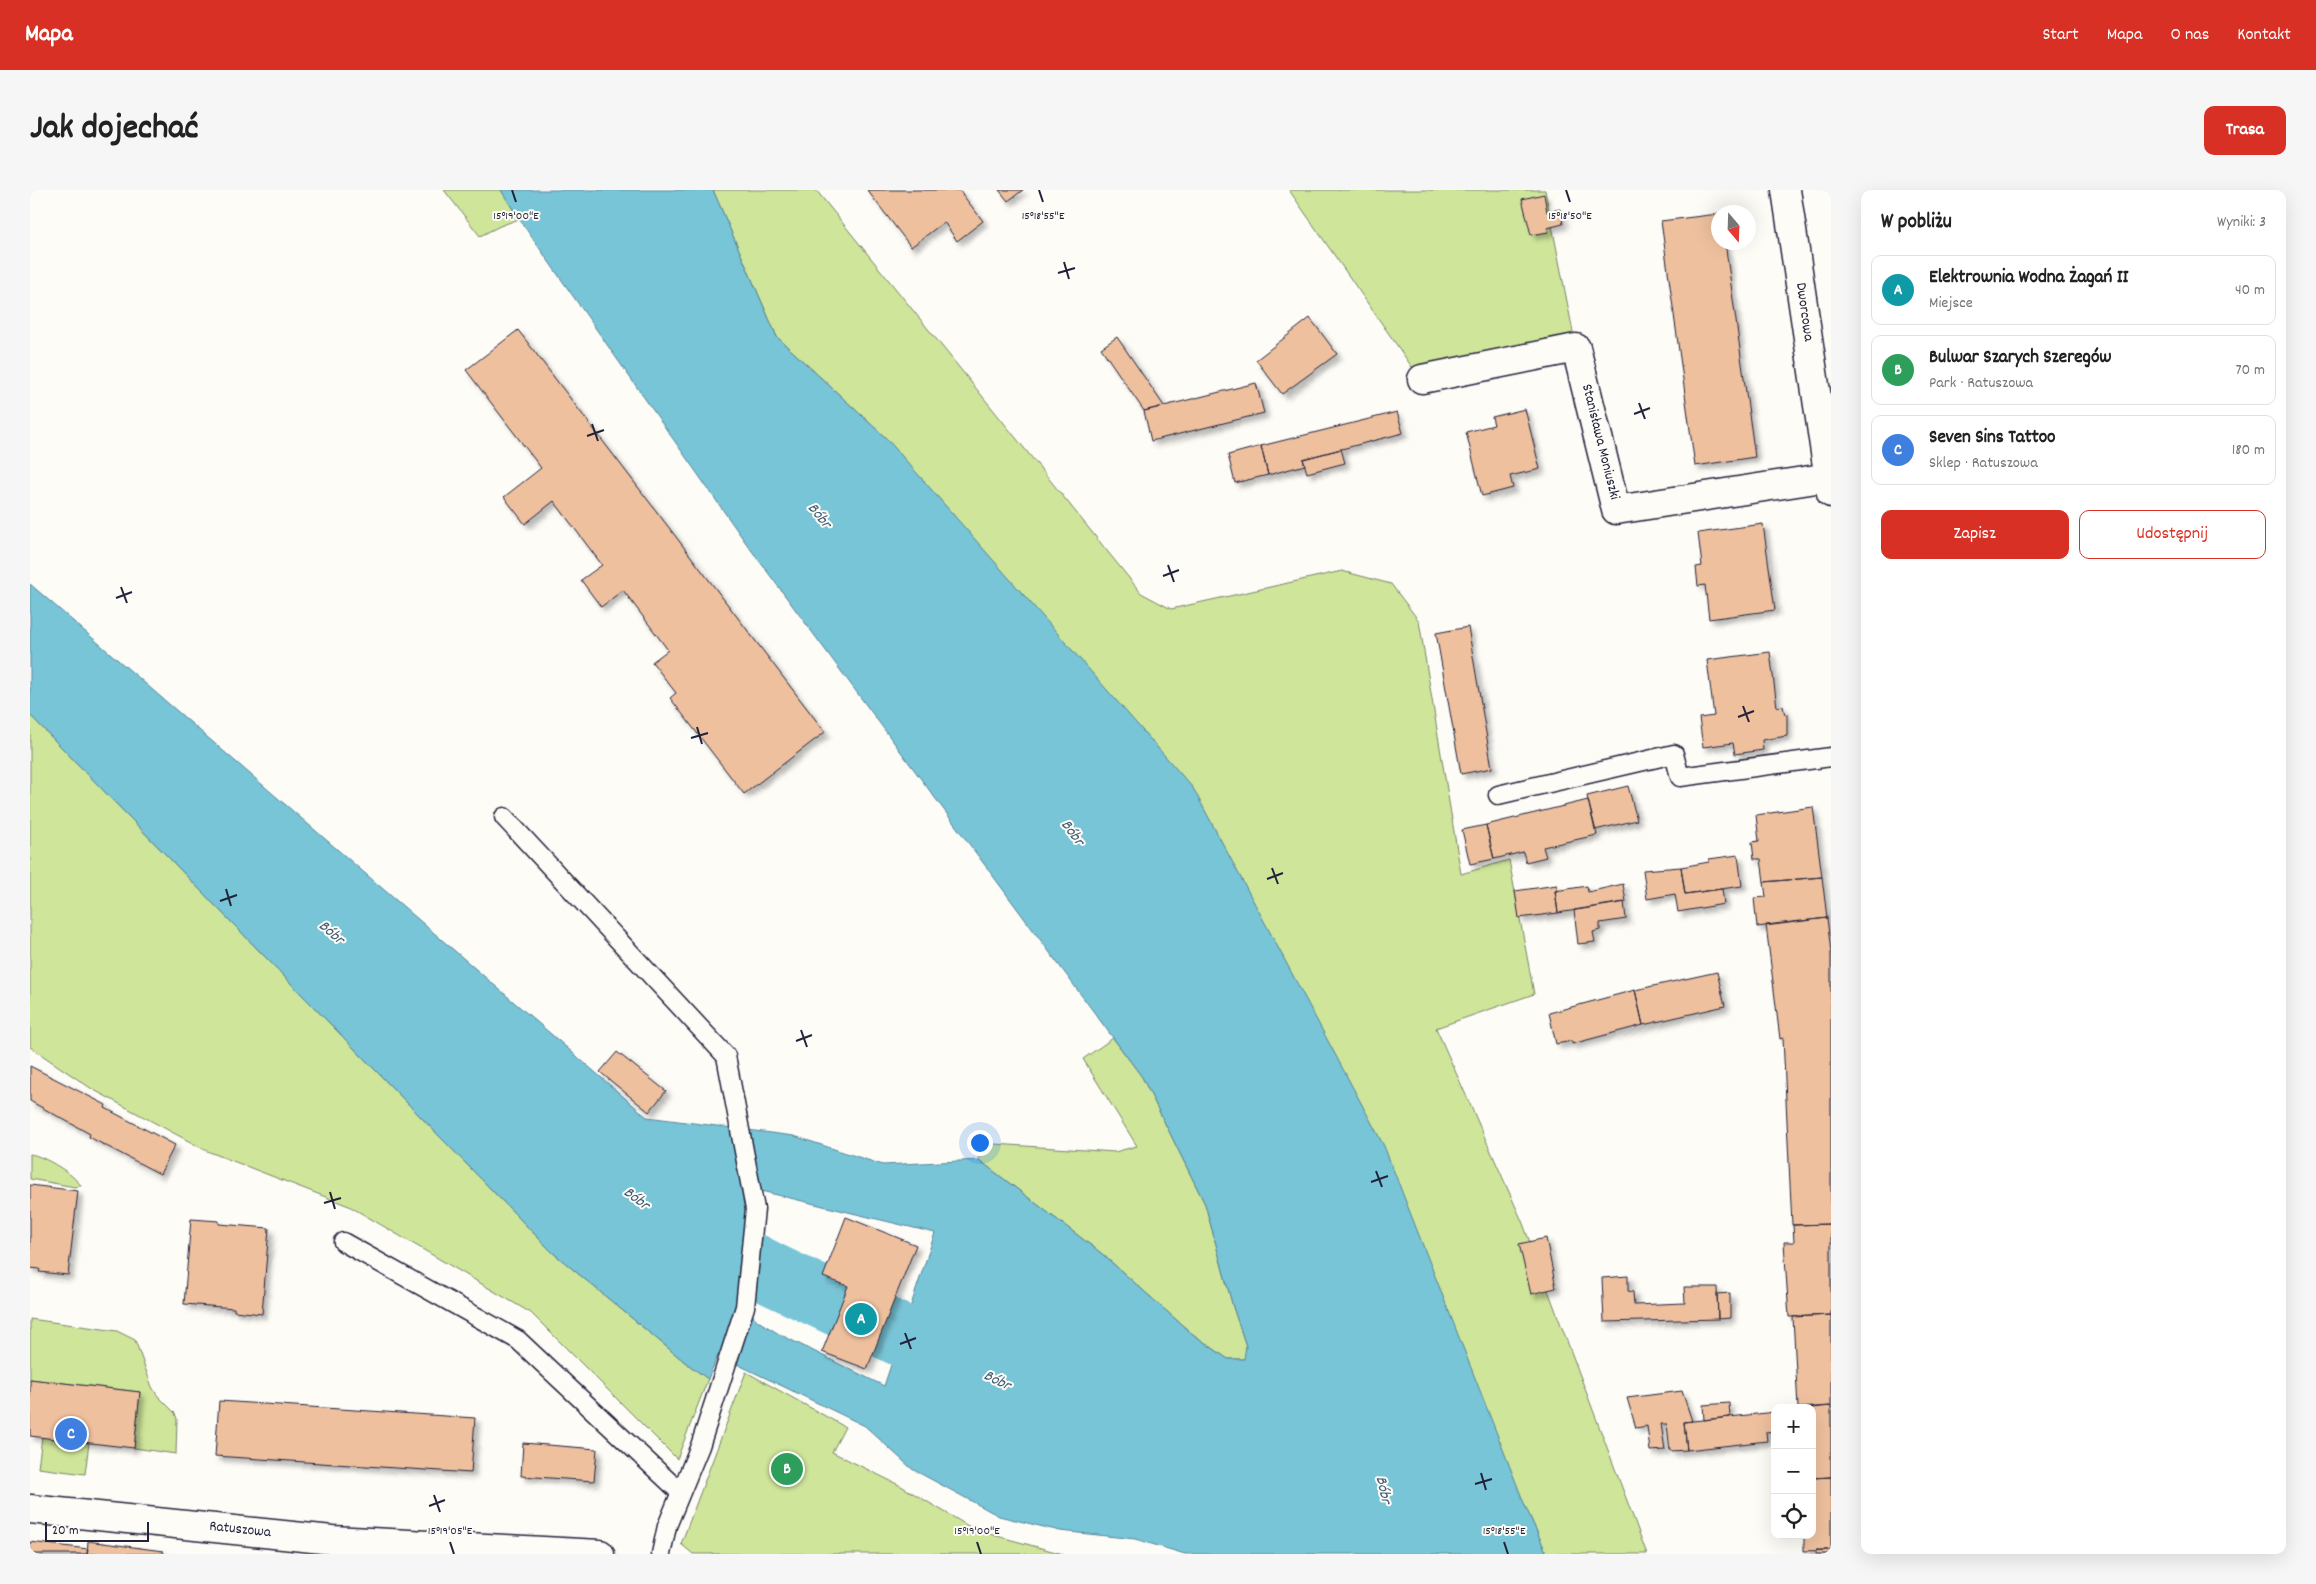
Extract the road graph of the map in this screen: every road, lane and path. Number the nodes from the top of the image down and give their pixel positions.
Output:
1 (1786, 190) edge
2 (1422, 379) dead end
3 (1830, 485) edge
4 (1831, 757) edge
5 (1498, 795) dead end
6 (504, 817) dead end
7 (343, 1242) dead end
8 (680, 1492) junction
9 (30, 1509) edge
10 (332, 1547) edge
11 (600, 1554) edge
12 (661, 1554) edge

1 - 3 street, Dworcowa
2 - 3 street, Stanisława Moniuszki
4 - 5 lane
6 - 8 lane
7 - 8 lane
8 - 12 lane
9 - 10 street, Ratuszowa
10 - 11 street, Ratuszowa

